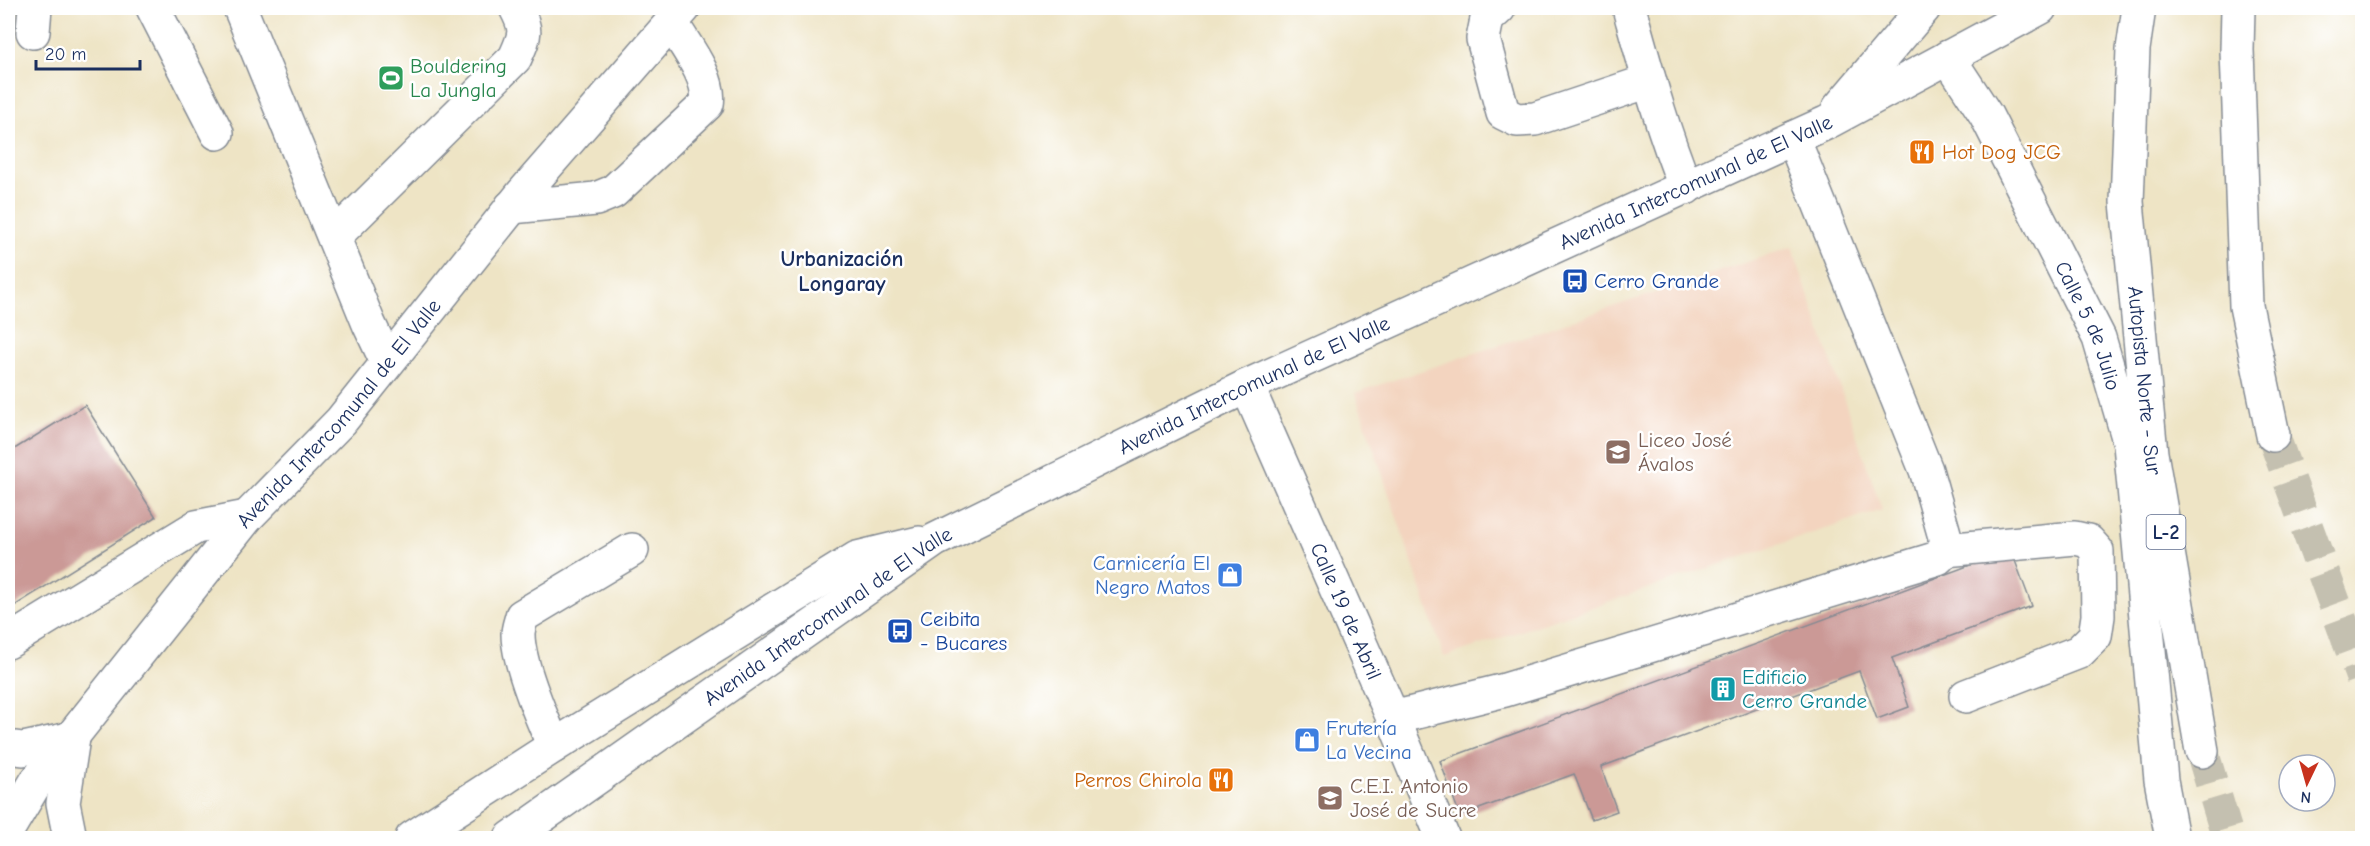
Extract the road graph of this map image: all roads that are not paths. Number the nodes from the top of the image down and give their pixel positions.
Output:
1 (153, 8) edge
2 (240, 8) edge
3 (516, 8) edge
4 (1500, 8) edge
5 (1629, 8) edge
6 (1924, 8) edge
7 (2040, 8) edge
8 (2139, 8) edge
9 (2238, 8) edge
10 (678, 15) edge
11 (1948, 57) junction
12 (1649, 81) junction
13 (1826, 123) junction
14 (217, 133) dead end
15 (1793, 138) junction
16 (1686, 188) junction
17 (511, 207) junction
18 (334, 237) junction
19 (387, 362) junction
20 (1247, 386) junction
21 (2273, 435) tunnel mouth
22 (247, 517) junction
23 (935, 540) junction
24 (632, 550) dead end
25 (1945, 550) junction
26 (8, 642) edge
27 (1966, 696) dead end
28 (1393, 718) junction
29 (73, 738) junction
30 (8, 747) edge
31 (554, 747) junction
32 (2202, 751) tunnel mouth
33 (8, 829) edge
34 (70, 838) edge
35 (412, 838) edge
36 (511, 838) edge
37 (1443, 838) edge
38 (2172, 838) edge

1 - 14 main road
2 - 18 main road
3 - 18 main road
4 - 12 main road
5 - 12 main road
6 - 13 main road
7 - 11 main road, Avenida Intercomunal de El Valle
8 - 32 main road, Autopista Norte - Sur / L-2
9 - 21 main road
10 - 17 main road, Avenida Intercomunal de El Valle
10 - 17 main road
11 - 13 main road, Avenida Intercomunal de El Valle
11 - 38 main road, Calle 5 de Julio
12 - 16 main road
13 - 15 main road, Avenida Intercomunal de El Valle
15 - 16 main road, Avenida Intercomunal de El Valle
15 - 25 main road
16 - 20 main road, Avenida Intercomunal de El Valle
17 - 19 main road, Avenida Intercomunal de El Valle
18 - 19 main road
19 - 22 main road, Avenida Intercomunal de El Valle
20 - 23 main road, Avenida Intercomunal de El Valle
20 - 28 main road, Calle 19 de Abril
22 - 26 main road
22 - 29 main road, Avenida Intercomunal de El Valle
23 - 31 main road
23 - 36 main road, Avenida Intercomunal de El Valle
24 - 31 main road
25 - 27 main road
25 - 28 main road
28 - 37 main road, Calle 19 de Abril
29 - 30 main road
29 - 33 main road, Avenida Intercomunal de El Valle
29 - 34 main road
31 - 35 main road

